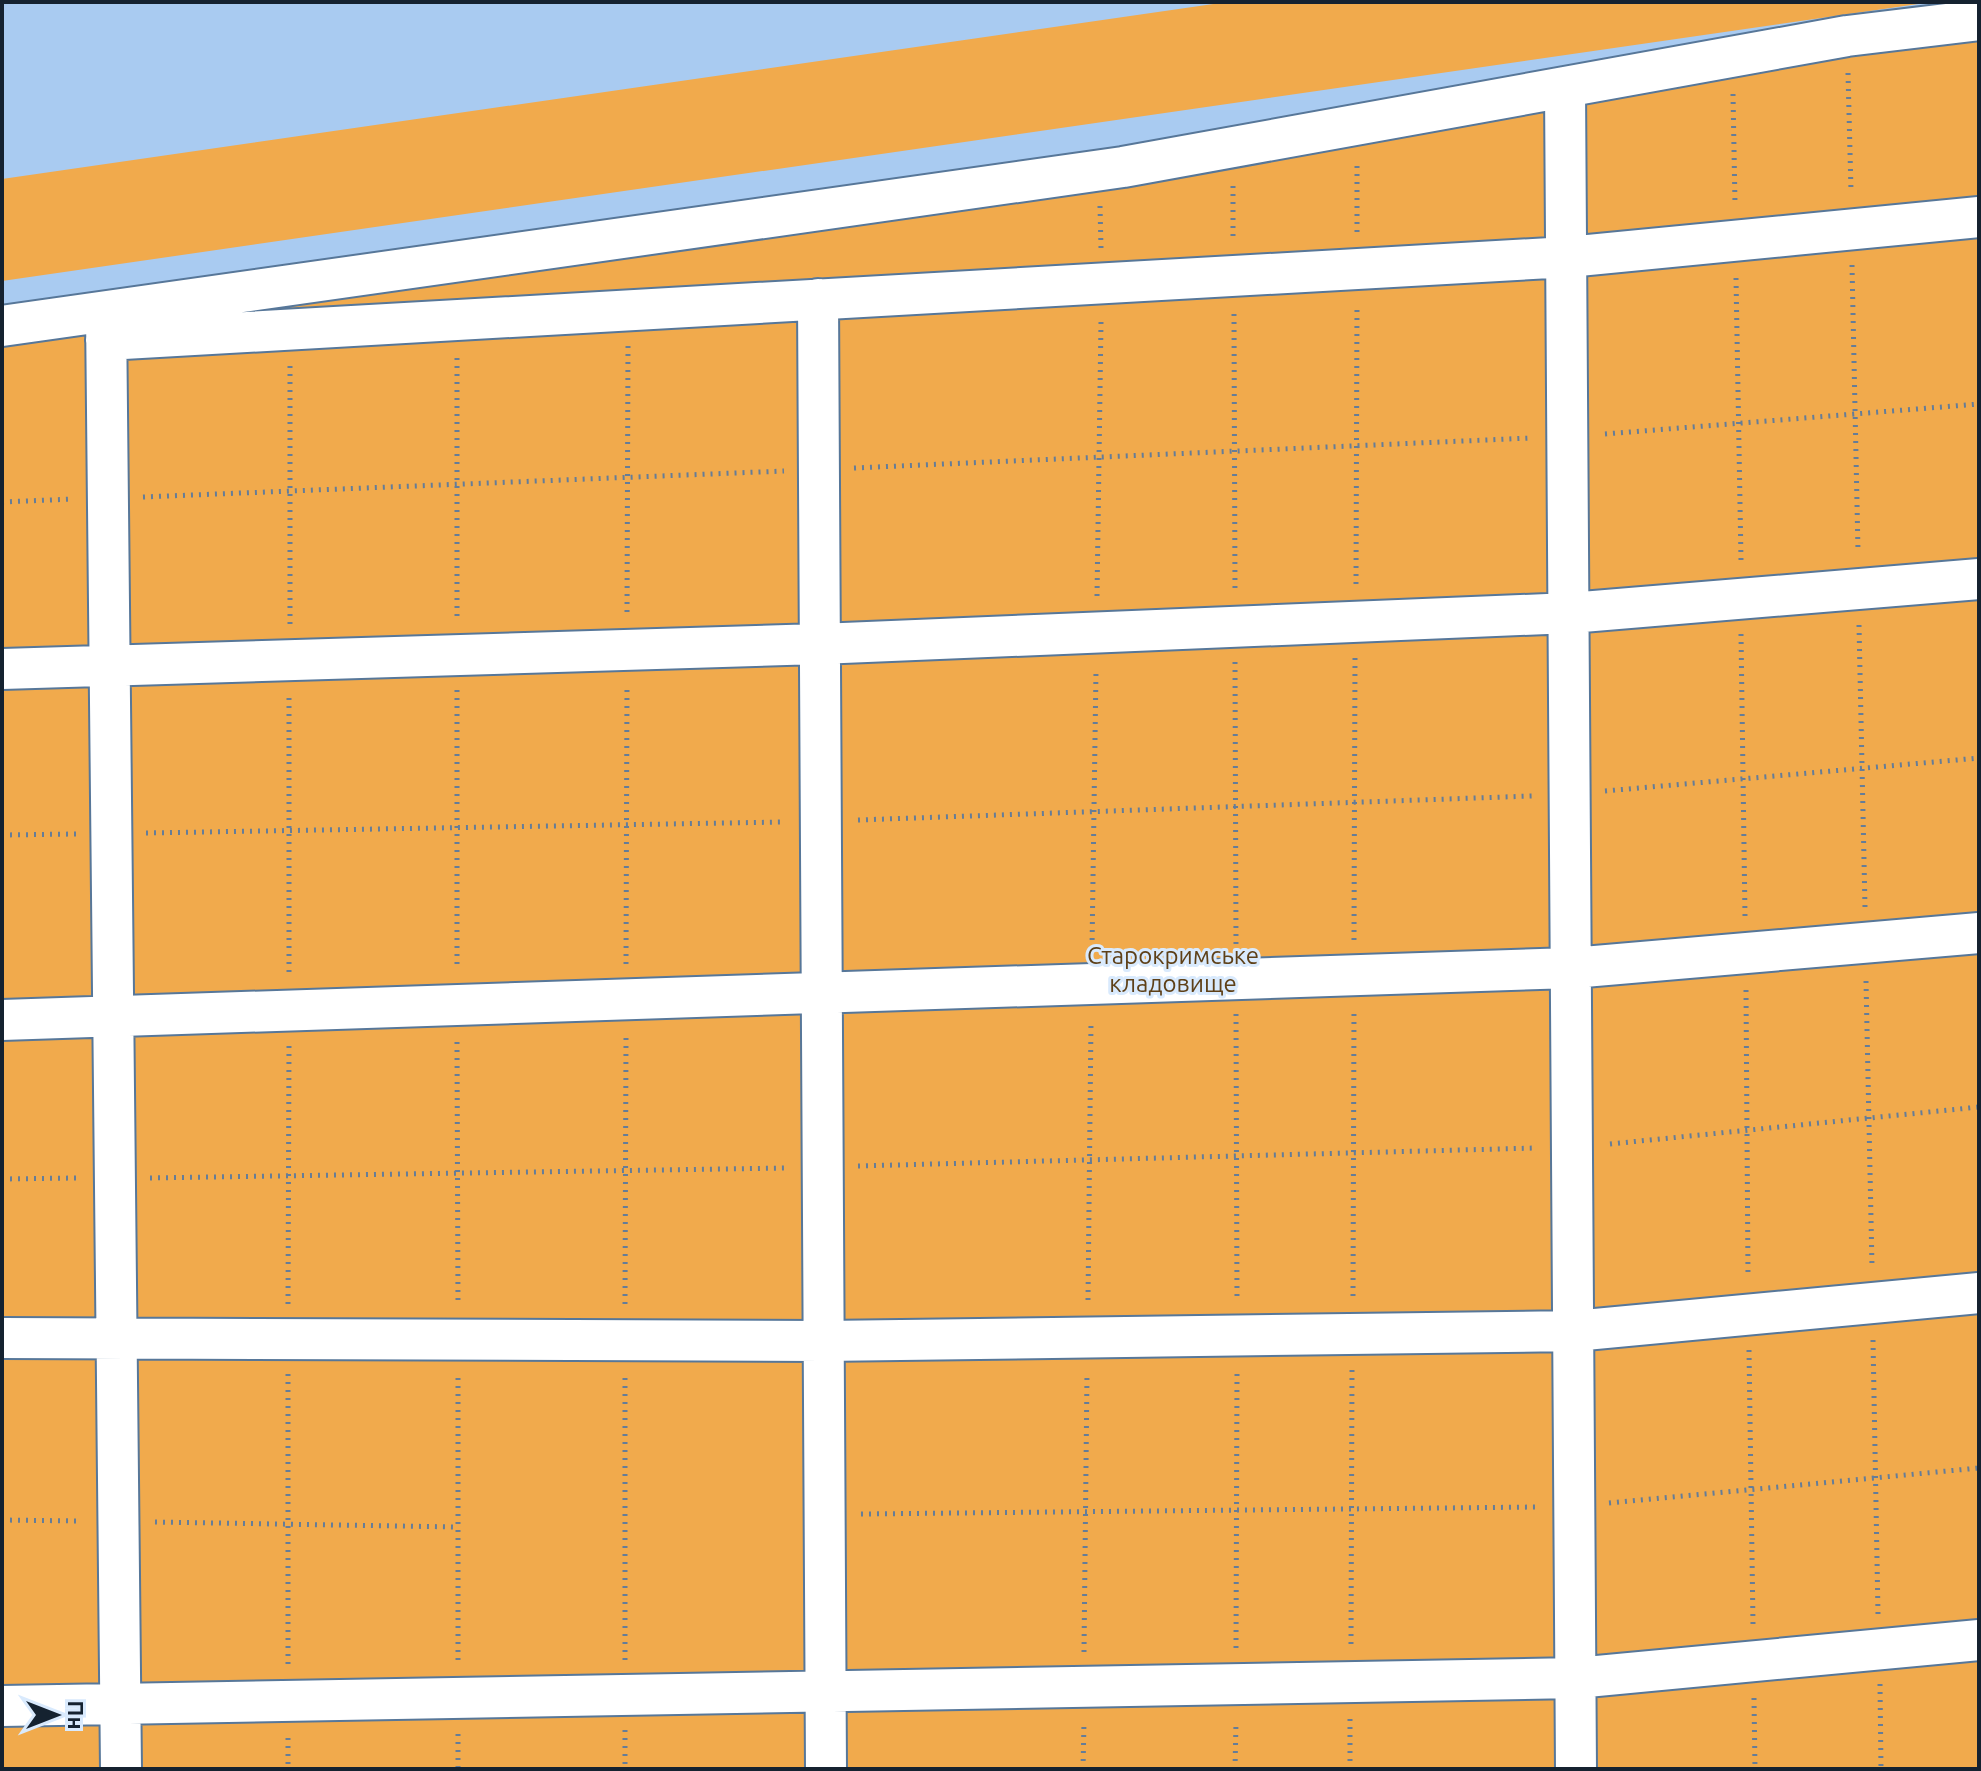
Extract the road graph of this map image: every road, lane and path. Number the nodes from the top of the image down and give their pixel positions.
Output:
1 (1979, 20) edge
2 (1565, 87) junction
3 (1357, 125) junction
4 (1233, 148) junction
5 (1100, 171) junction
6 (1979, 217) edge
7 (1568, 257) junction
8 (1357, 269) junction
9 (1234, 276) junction
10 (1102, 283) junction
11 (818, 299) junction
12 (106, 325) junction
13 (2, 326) edge
14 (1979, 404) edge
15 (1569, 437) junction
16 (1356, 446) junction
17 (1234, 451) junction
18 (1099, 457) junction
19 (819, 470) junction
20 (107, 498) junction
21 (2, 502) edge
22 (1979, 579) edge
23 (1570, 613) junction
24 (1355, 622) junction
25 (1235, 627) junction
26 (1097, 633) junction
27 (819, 644) junction
28 (109, 666) junction
29 (2, 669) edge
30 (1979, 758) edge
31 (1571, 794) junction
32 (1355, 802) junction
33 (1235, 806) junction
34 (1094, 812) junction
35 (821, 821) junction
36 (111, 833) junction
37 (2, 835) edge
38 (1979, 933) edge
39 (1572, 968) junction
40 (1354, 976) junction
41 (1236, 979) junction
42 (1092, 985) junction
43 (821, 993) junction
44 (113, 1017) junction
45 (2, 1020) edge
46 (1979, 1107) edge
47 (1573, 1147) junction
48 (1353, 1153) junction
49 (1237, 1156) junction
50 (1090, 1160) junction
51 (822, 1167) junction
52 (115, 1178) junction
53 (2, 1179) edge
54 (1979, 1293) edge
55 (1574, 1331) junction
56 (1352, 1334) junction
57 (1237, 1335) junction
58 (1088, 1337) junction
59 (2, 1338) edge
60 (117, 1338) junction
61 (823, 1341) junction
62 (1979, 1468) edge
63 (1575, 1507) junction
64 (1352, 1509) junction
65 (1237, 1511) junction
66 (1086, 1513) junction
67 (824, 1514) junction
68 (2, 1520) edge
69 (118, 1522) junction
70 (458, 1527) dead end
71 (1979, 1640) edge
72 (1576, 1678) junction
73 (1351, 1682) junction
74 (1236, 1684) junction
75 (1084, 1687) junction
76 (825, 1692) junction
77 (120, 1704) junction
78 (2, 1706) edge
79 (121, 1769) edge
80 (826, 1769) edge
81 (1083, 1769) edge
82 (1235, 1769) edge
83 (1350, 1769) edge
84 (1576, 1769) edge

1 - 2 street
2 - 3 street
2 - 7 street
3 - 4 street
3 - 8 path
4 - 5 street
4 - 9 path
5 - 10 path
5 - 12 street
6 - 7 street
7 - 8 street
7 - 15 street
8 - 9 street
8 - 16 path
9 - 10 street
9 - 17 path
10 - 11 street
10 - 18 path
11 - 12 street
11 - 19 street
12 - 13 street
12 - 20 street
14 - 15 path
15 - 16 path
15 - 23 street
16 - 17 path
16 - 24 path
17 - 18 path
17 - 25 path
18 - 19 path
18 - 26 path
19 - 20 path
19 - 27 street
20 - 21 path
20 - 28 street
22 - 23 street
23 - 24 street
23 - 31 street
24 - 25 street
24 - 32 path
25 - 26 street
25 - 33 path
26 - 27 street
26 - 34 path
27 - 28 street
27 - 35 street
28 - 29 street
28 - 36 street
30 - 31 path
31 - 32 path
31 - 39 street
32 - 33 path
32 - 40 path
33 - 34 path
33 - 41 path
34 - 35 path
34 - 42 path
35 - 36 path
35 - 43 street
36 - 37 path
36 - 44 street
38 - 39 street
39 - 40 street
39 - 47 street
40 - 41 street
40 - 48 path
41 - 42 street
41 - 49 path
42 - 43 street
42 - 50 path
43 - 44 street
43 - 51 street
44 - 45 street
44 - 52 street
46 - 47 path
47 - 48 path
47 - 55 street
48 - 49 path
48 - 56 path
49 - 50 path
49 - 57 path
50 - 51 path
50 - 58 path
51 - 52 path
51 - 61 street
52 - 53 path
52 - 60 street
54 - 55 street
55 - 56 street
55 - 63 street
56 - 57 street
56 - 64 path
57 - 58 street
57 - 65 path
58 - 61 street
58 - 66 path
59 - 60 street
60 - 61 street
60 - 69 street
61 - 67 street
62 - 63 path
63 - 64 path
63 - 72 street
64 - 65 path
64 - 73 path
65 - 66 path
65 - 74 path
66 - 67 path
66 - 75 path
67 - 76 street
68 - 69 path
69 - 70 path
69 - 77 street
71 - 72 street
72 - 73 street
72 - 84 street
73 - 74 street
73 - 83 path
74 - 75 street
74 - 82 path
75 - 76 street
75 - 81 path
76 - 77 street
76 - 80 street
77 - 78 street
77 - 79 street

